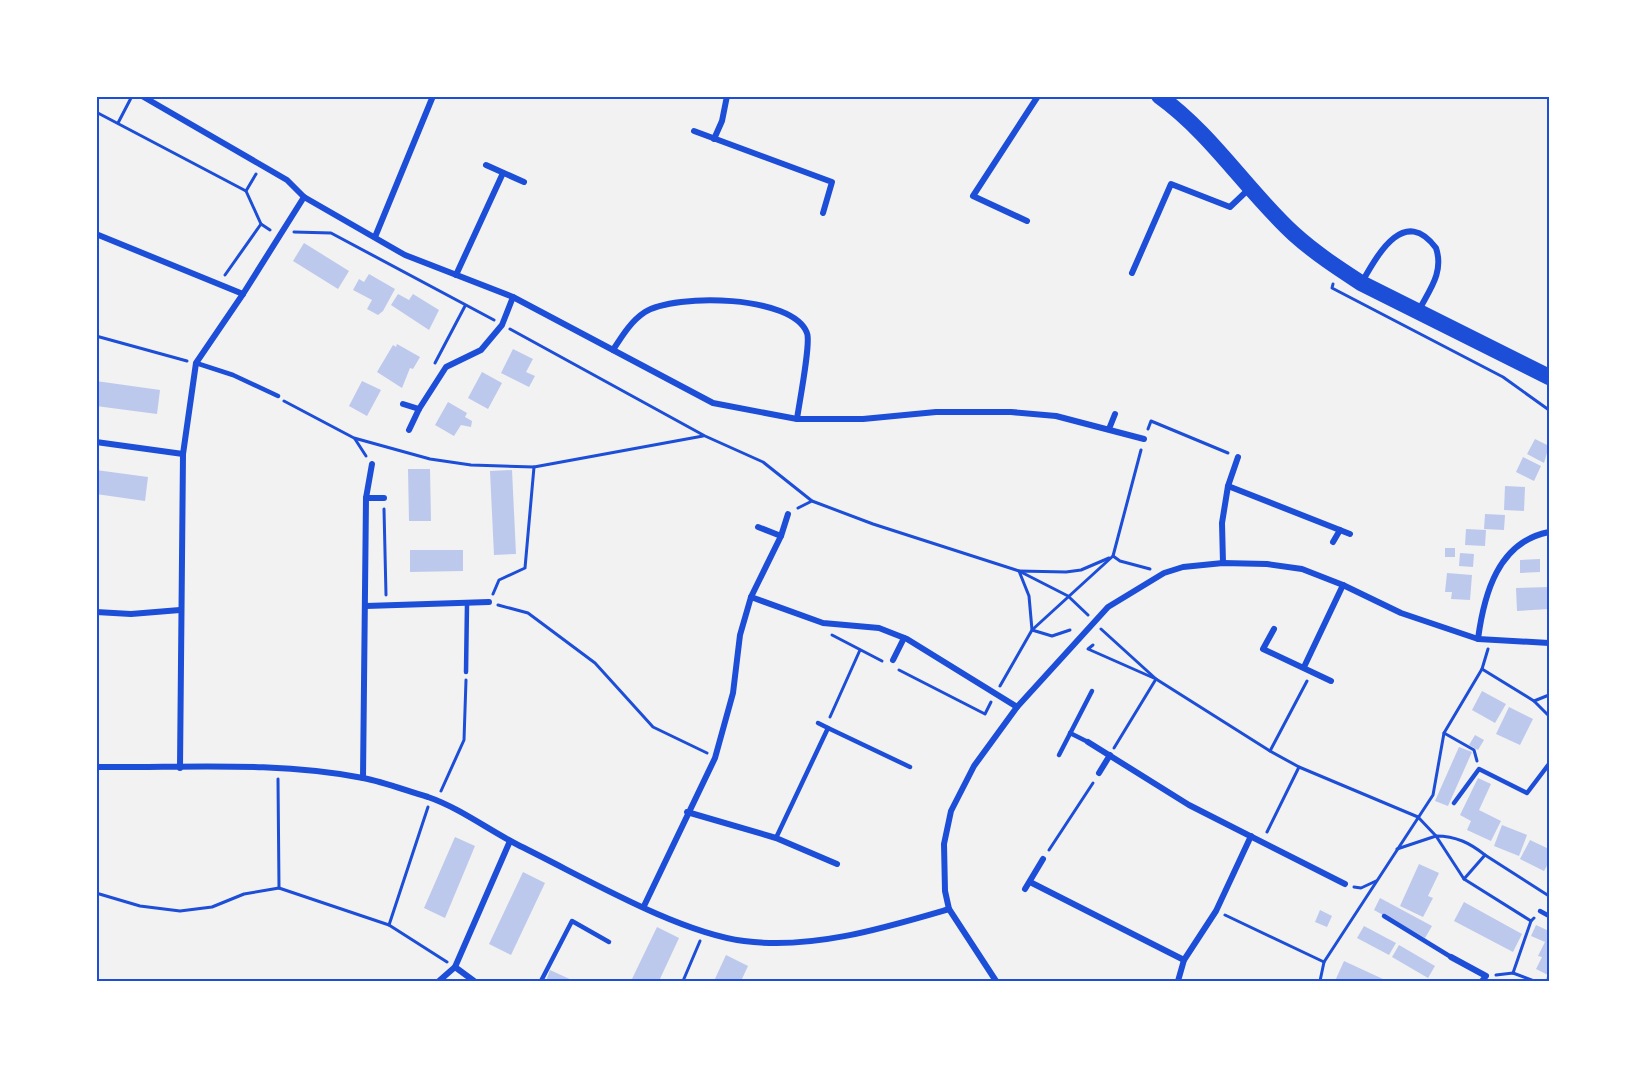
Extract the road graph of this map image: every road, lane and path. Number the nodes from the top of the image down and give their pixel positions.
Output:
1 (132, 96) edge
2 (142, 96) edge
3 (434, 96) edge
4 (727, 96) edge
5 (1038, 96) edge
6 (1164, 97) edge
7 (96, 112) edge
8 (118, 123) junction
9 (694, 131) dead end
10 (714, 139) junction
11 (261, 165) junction
12 (486, 165) dead end
13 (503, 173) junction
14 (524, 182) dead end
15 (1250, 188) junction
16 (246, 191) junction
17 (304, 197) junction
18 (823, 213) dead end
19 (1027, 221) dead end
20 (261, 224) junction
21 (96, 234) edge
22 (281, 234) junction
23 (375, 237) junction
24 (1334, 265) junction
25 (1132, 273) dead end
26 (456, 275) junction
27 (1361, 283) junction
28 (219, 284) junction
29 (243, 294) junction
30 (513, 297) junction
31 (465, 306) junction
32 (1419, 310) junction
33 (502, 325) junction
34 (96, 336) edge
35 (613, 350) junction
36 (196, 363) junction
37 (446, 367) junction
38 (1549, 377) edge
39 (278, 396) joint
40 (403, 404) dead end
41 (419, 409) junction
42 (1549, 410) edge
43 (1115, 414) dead end
44 (797, 419) junction
45 (1151, 421) dead end
46 (1109, 429) junction
47 (409, 430) dead end
48 (705, 436) junction
49 (354, 438) junction
50 (1144, 439) joint
51 (96, 442) edge
52 (183, 454) junction
53 (1238, 457) joint
54 (372, 464) joint
55 (534, 467) junction
56 (1228, 486) junction
57 (366, 498) junction
58 (384, 498) joint
59 (812, 501) junction
60 (788, 514) joint
61 (758, 527) dead end
62 (1340, 530) junction
63 (1549, 532) edge
64 (1350, 534) dead end
65 (781, 536) junction
66 (1333, 542) dead end
67 (1113, 556) junction
68 (1223, 563) junction
69 (1019, 571) junction
70 (1164, 573) junction
71 (1343, 585) junction
72 (1068, 596) junction
73 (751, 597) junction
74 (489, 603) junction
75 (466, 604) junction
76 (1078, 604) dead end
77 (366, 606) junction
78 (386, 606) junction
79 (180, 610) junction
80 (96, 612) edge
81 (824, 623) junction
82 (1073, 628) dead end
83 (1274, 629) dead end
84 (1032, 630) junction
85 (1105, 634) dead end
86 (904, 638) junction
87 (1478, 639) junction
88 (1491, 642) junction
89 (1549, 643) edge
90 (1094, 645) dead end
91 (860, 650) junction
92 (893, 660) dead end
93 (1304, 667) junction
94 (1482, 669) junction
95 (466, 672) joint
96 (1312, 672) junction
97 (1156, 679) junction
98 (1331, 681) dead end
99 (1092, 691) dead end
100 (995, 694) junction
101 (1549, 695) edge
102 (1534, 701) junction
103 (1017, 707) junction
104 (1549, 716) edge
105 (818, 723) dead end
106 (826, 728) junction
107 (1070, 733) junction
108 (1444, 733) junction
109 (1088, 742) joint
110 (1270, 751) junction
111 (1110, 754) junction
112 (1059, 755) dead end
113 (715, 758) junction
114 (1549, 764) edge
115 (1299, 766) junction
116 (96, 767) edge
117 (910, 767) dead end
118 (180, 768) junction
119 (278, 769) junction
120 (1479, 769) junction
121 (1099, 773) joint
122 (363, 778) junction
123 (434, 800) junction
124 (1454, 803) dead end
125 (687, 812) junction
126 (1418, 817) junction
127 (1251, 836) junction
128 (1436, 836) junction
129 (776, 838) junction
130 (510, 841) junction
131 (1262, 842) junction
132 (1397, 849) junction
133 (1485, 855) junction
134 (1043, 859) joint
135 (837, 864) dead end
136 (1464, 879) junction
137 (1377, 880) junction
138 (1030, 882) junction
139 (1345, 884) joint
140 (279, 888) junction
141 (1025, 890) dead end
142 (96, 893) edge
143 (1549, 897) edge
144 (644, 906) junction
145 (949, 909) junction
146 (1216, 911) junction
147 (1540, 911) junction
148 (1384, 916) dead end
149 (1549, 916) edge
150 (1531, 921) junction
151 (389, 925) junction
152 (704, 931) junction
153 (609, 942) dead end
154 (1451, 957) joint
155 (1184, 960) junction
156 (1324, 962) junction
157 (455, 967) junction
158 (1513, 973) junction
159 (1484, 979) edge
160 (439, 981) edge
161 (474, 981) edge
162 (541, 981) edge
163 (683, 981) edge
164 (996, 981) edge
165 (1178, 981) edge
166 (1320, 981) edge
167 (1534, 981) edge

1 - 8 path
2 - 11 street
3 - 23 street
4 - 10 street
5 - 19 street
6 - 15 highway
7 - 8 path
8 - 16 path
9 - 10 street
10 - 18 street
11 - 16 path
11 - 17 street
12 - 13 street
13 - 14 street
13 - 26 street
15 - 24 highway
15 - 25 street
16 - 20 path
17 - 22 street
17 - 23 street
20 - 22 path
20 - 28 path
21 - 28 street
22 - 29 street
22 - 31 path
23 - 26 street
24 - 27 highway
24 - 42 path
26 - 30 street
27 - 32 highway
27 - 32 street
28 - 29 street
29 - 36 street
30 - 33 street
30 - 35 street
31 - 33 path
31 - 37 path
32 - 38 highway
33 - 37 street
33 - 48 path
34 - 36 path
35 - 44 street
35 - 44 street
36 - 39 lane
36 - 52 street
37 - 41 street
39 - 49 path
40 - 41 street
41 - 47 street
43 - 46 street
44 - 46 street
45 - 53 path
46 - 50 street
48 - 55 path
48 - 59 path
49 - 54 path
49 - 55 path
50 - 67 path
51 - 52 street
52 - 79 street
53 - 56 street
54 - 57 street
55 - 74 path
56 - 62 street
56 - 68 street
57 - 58 street
57 - 77 street
58 - 78 path
59 - 60 path
59 - 69 path
60 - 65 street
61 - 65 street
62 - 64 street
62 - 66 street
63 - 87 street
65 - 73 street
67 - 69 path
67 - 70 path
67 - 72 path
68 - 70 street
68 - 71 street
69 - 72 path
69 - 84 path
70 - 103 street
71 - 87 street
71 - 93 street
72 - 76 path
72 - 84 path
73 - 81 street
73 - 113 street
74 - 75 street
74 - 113 path
75 - 78 street
75 - 95 lane
77 - 78 street
77 - 122 street
79 - 80 street
79 - 118 street
81 - 86 street
81 - 91 path
82 - 84 path
83 - 93 street
84 - 100 path
85 - 97 path
86 - 92 street
86 - 100 street
87 - 88 street
88 - 89 street
88 - 94 path
90 - 97 path
91 - 100 path
91 - 106 path
93 - 96 street
94 - 102 path
94 - 108 path
95 - 123 path
96 - 98 street
96 - 110 path
97 - 110 path
97 - 111 path
99 - 107 lane
100 - 103 street
101 - 102 path
102 - 104 path
103 - 145 street
105 - 106 lane
106 - 117 lane
106 - 129 lane
107 - 109 lane
107 - 112 lane
108 - 120 path
108 - 126 path
109 - 111 street
110 - 115 path
111 - 121 street
111 - 127 street
113 - 125 street
114 - 120 lane
115 - 126 path
115 - 131 path
116 - 118 street
118 - 119 street
119 - 122 street
119 - 140 path
120 - 124 lane
121 - 134 path
122 - 123 street
123 - 130 street
123 - 151 path
125 - 129 street
125 - 144 street
126 - 128 path
126 - 132 path
127 - 131 street
127 - 146 street
128 - 132 path
128 - 133 path
128 - 136 path
129 - 135 street
130 - 144 street
130 - 157 street
131 - 139 street
132 - 137 path
133 - 136 path
133 - 143 path
134 - 138 street
136 - 150 path
137 - 139 path
137 - 156 path
138 - 141 street
138 - 155 street
140 - 142 path
140 - 151 path
143 - 147 path
144 - 152 street
145 - 152 street
145 - 164 street
146 - 155 street
146 - 156 path
147 - 149 lane
147 - 150 path
148 - 154 lane
150 - 158 path
151 - 157 path
152 - 163 path
153 - 162 lane
154 - 159 street
155 - 165 street
156 - 166 path
157 - 160 street
157 - 161 street
158 - 159 path
158 - 167 path

